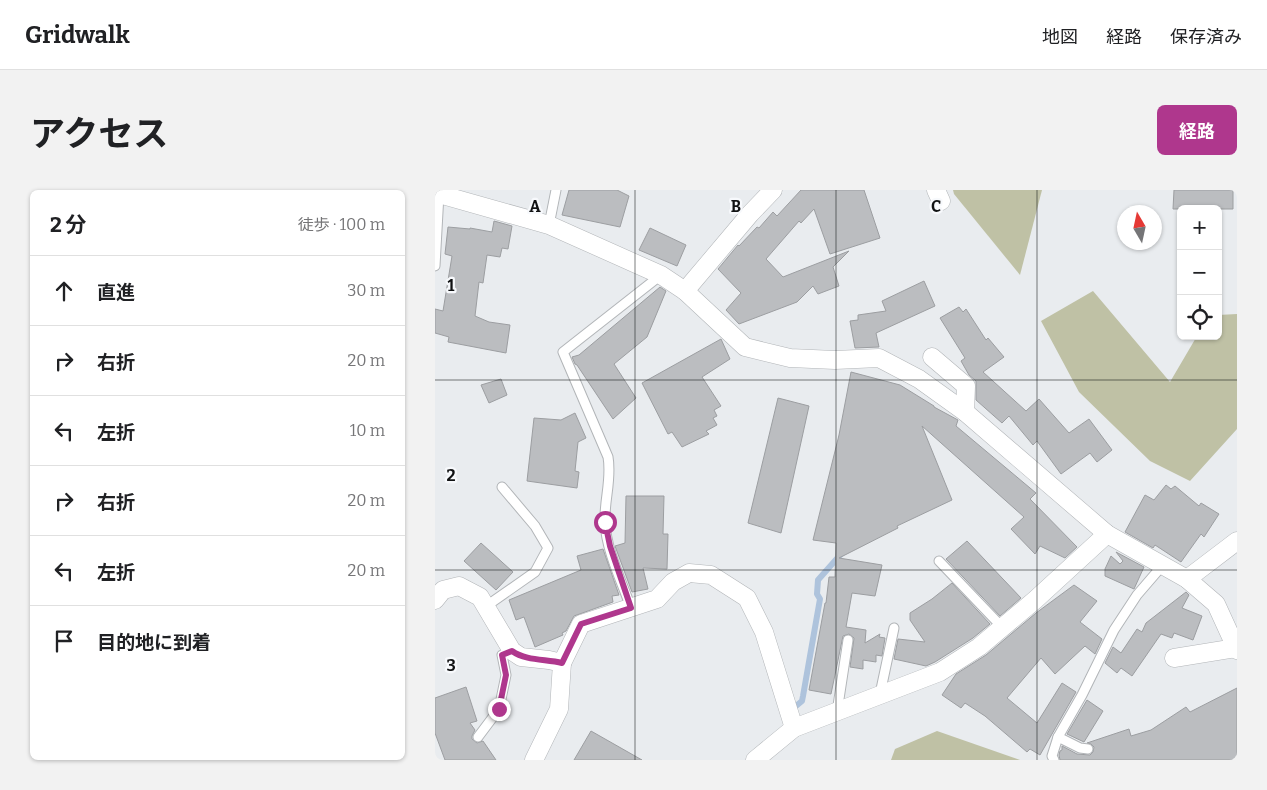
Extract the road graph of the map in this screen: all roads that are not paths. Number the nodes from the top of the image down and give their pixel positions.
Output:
1 (556, 190) edge
2 (773, 190) edge
3 (437, 193) edge
4 (549, 225) junction
5 (435, 266) edge
6 (661, 275) junction
7 (685, 291) junction
8 (932, 357) dead end
9 (965, 412) junction
10 (502, 487) dead end
11 (1107, 534) junction
12 (1237, 540) edge
13 (939, 561) dead end
14 (1163, 566) junction
15 (1187, 579) junction
16 (438, 590) edge
17 (485, 607) junction
18 (631, 608) junction
19 (1002, 627) junction
20 (894, 628) dead end
21 (848, 640) dead end
22 (1235, 642) edge
23 (512, 651) junction
24 (1174, 658) dead end
25 (562, 663) junction
26 (880, 694) junction
27 (837, 712) junction
28 (794, 728) junction
29 (478, 737) dead end
30 (1058, 737) junction
31 (1089, 749) dead end
32 (534, 760) edge
33 (755, 760) edge
34 (1054, 760) edge

1 - 4 lane
2 - 7 street
3 - 4 street
3 - 5 lane
4 - 6 street
6 - 7 street
6 - 18 lane
7 - 9 street
8 - 9 street
9 - 11 street
10 - 17 lane
11 - 14 street
11 - 19 street
12 - 15 street
13 - 19 lane
14 - 15 street
14 - 30 lane
15 - 22 street
16 - 17 street
17 - 23 street
18 - 25 street
18 - 28 street
19 - 26 street
20 - 26 lane
21 - 27 lane
22 - 24 street
23 - 25 street
23 - 29 lane
25 - 32 street
26 - 27 street
27 - 28 street
28 - 33 street
30 - 31 lane
30 - 34 lane

